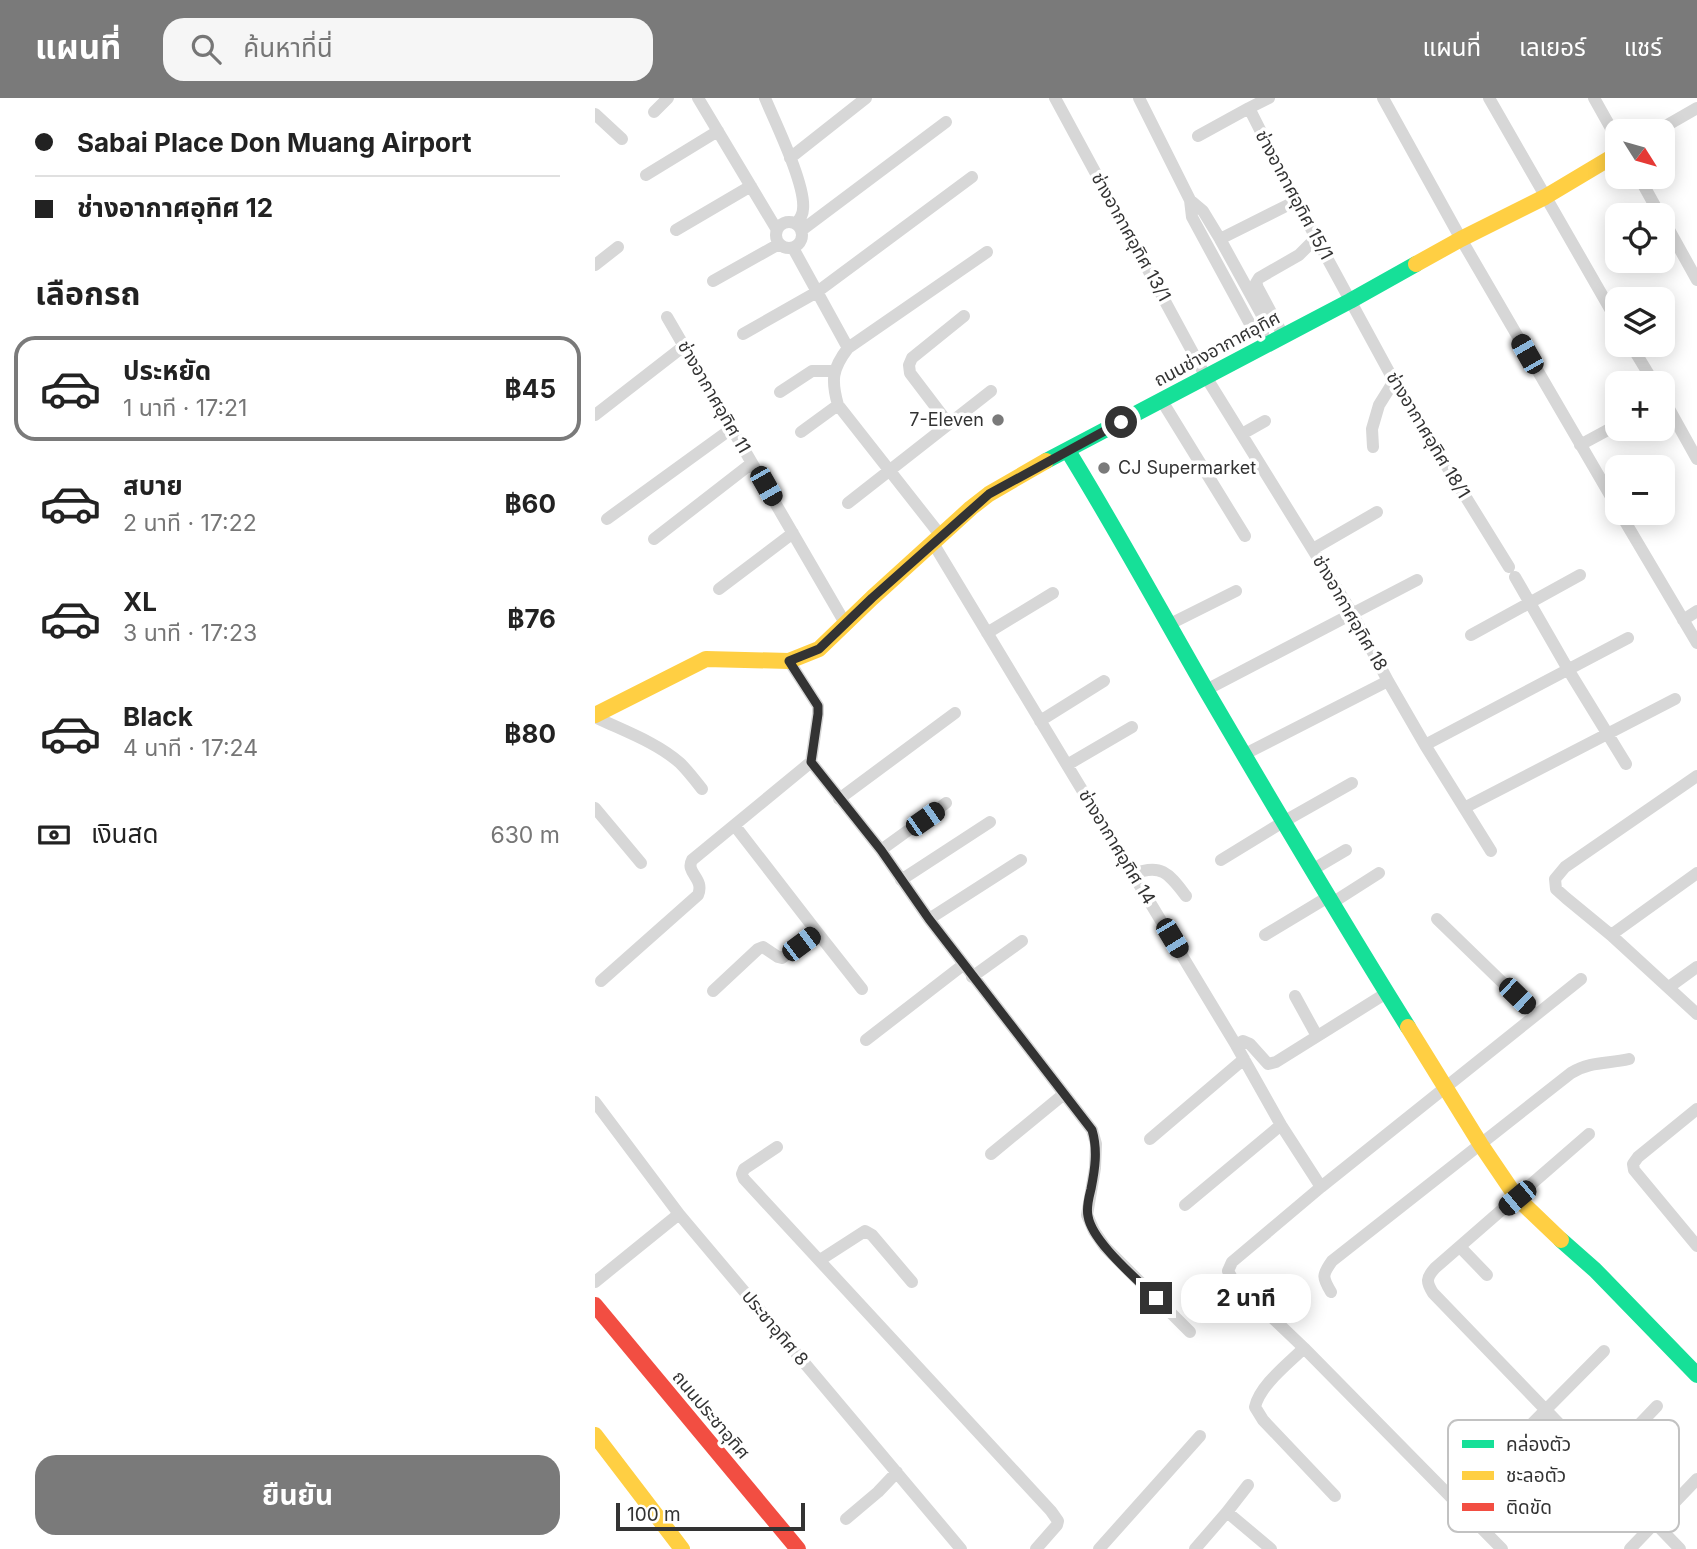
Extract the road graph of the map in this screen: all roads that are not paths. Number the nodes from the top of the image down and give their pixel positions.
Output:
1 (669, 98) edge
2 (698, 98) edge
3 (765, 98) edge
4 (866, 98) edge
5 (1055, 98) edge
6 (1139, 98) edge
7 (1269, 98) edge
8 (1383, 98) edge
9 (1489, 98) edge
10 (1594, 98) edge
11 (1249, 108) junction
12 (1697, 108) edge
13 (654, 112) dead end
14 (1606, 119) edge
15 (597, 120) edge
16 (1675, 121) edge
17 (946, 122) dead end
18 (718, 131) junction
19 (1198, 136) dead end
20 (622, 139) dead end
21 (790, 158) junction
22 (1605, 161) edge
23 (646, 175) dead end
24 (972, 177) dead end
25 (751, 186) junction
26 (1545, 197) junction
27 (1190, 200) junction
28 (1296, 201) junction
29 (799, 227) junction
30 (676, 230) dead end
31 (777, 230) junction
32 (1316, 238) junction
33 (1220, 239) junction
34 (1461, 239) junction
35 (1675, 242) edge
36 (779, 244) junction
37 (618, 247) dead end
38 (793, 248) junction
39 (987, 252) dead end
40 (595, 265) edge
41 (1697, 280) edge
42 (713, 281) dead end
43 (817, 292) junction
44 (1605, 300) edge
45 (1350, 301) junction
46 (964, 316) dead end
47 (667, 317) dead end
48 (743, 334) dead end
49 (1283, 335) junction
50 (1264, 337) junction
51 (684, 346) junction
52 (848, 348) junction
53 (834, 371) junction
54 (1206, 376) junction
55 (1394, 381) junction
56 (991, 391) dead end
57 (780, 392) dead end
58 (1162, 401) junction
59 (838, 405) junction
60 (595, 415) edge
61 (1675, 420) edge
62 (1265, 421) dead end
63 (949, 423) junction
64 (731, 429) junction
65 (1605, 431) edge
66 (801, 432) dead end
67 (1242, 434) junction
68 (1580, 445) junction
69 (1373, 447) dead end
70 (1068, 451) junction
71 (1697, 459) edge
72 (752, 463) junction
73 (889, 471) junction
74 (1605, 487) edge
75 (848, 503) dead end
76 (1377, 512) dead end
77 (607, 519) dead end
78 (1627, 525) edge
79 (793, 533) junction
80 (1245, 536) dead end
81 (654, 539) dead end
82 (937, 540) junction
83 (1313, 549) junction
84 (1580, 575) dead end
85 (1417, 579) dead end
86 (719, 589) dead end
87 (1236, 590) dead end
88 (1053, 593) dead end
89 (1530, 601) junction
90 (1697, 611) edge
91 (1352, 612) junction
92 (1683, 620) junction
93 (845, 623) junction
94 (1168, 625) junction
95 (987, 633) junction
96 (1471, 635) dead end
97 (1628, 638) dead end
98 (1697, 643) edge
99 (789, 661) junction
100 (1569, 671) junction
101 (1104, 681) dead end
102 (1388, 681) junction
103 (1206, 690) junction
104 (1675, 699) dead end
105 (955, 713) dead end
106 (595, 716) edge
107 (1040, 721) junction
108 (1132, 727) dead end
109 (1607, 733) junction
110 (1425, 745) junction
111 (1245, 754) junction
112 (811, 762) junction
113 (1626, 764) dead end
114 (1067, 765) junction
115 (1697, 776) edge
116 (1352, 783) dead end
117 (702, 789) dead end
118 (839, 799) junction
119 (947, 803) dead end
120 (595, 808) edge
121 (1464, 808) junction
122 (990, 822) dead end
123 (1283, 822) junction
124 (735, 826) junction
125 (1346, 849) dead end
126 (881, 850) junction
127 (1490, 851) dead end
128 (1021, 860) dead end
129 (1221, 860) dead end
130 (641, 863) dead end
131 (1312, 870) junction
132 (1379, 873) dead end
133 (1697, 873) edge
134 (1133, 874) junction
135 (901, 880) junction
136 (1186, 896) dead end
137 (1330, 900) junction
138 (929, 919) junction
139 (1437, 919) dead end
140 (817, 932) junction
141 (1265, 935) dead end
142 (1611, 935) junction
143 (1022, 941) dead end
144 (963, 965) junction
145 (1697, 967) edge
146 (972, 977) junction
147 (1581, 979) dead end
148 (601, 981) dead end
149 (1669, 987) junction
150 (862, 989) dead end
151 (713, 991) dead end
152 (1388, 992) junction
153 (1295, 996) dead end
154 (1697, 1014) edge
155 (1537, 1015) junction
156 (1317, 1036) junction
157 (866, 1040) dead end
158 (1236, 1045) junction
159 (1244, 1059) junction
160 (1629, 1059) dead end
161 (1446, 1088) junction
162 (1064, 1094) junction
163 (595, 1102) edge
164 (1697, 1109) edge
165 (1281, 1125) junction
166 (1589, 1135) dead end
167 (1150, 1139) dead end
168 (1481, 1145) junction
169 (777, 1147) dead end
170 (991, 1154) dead end
171 (1321, 1188) junction
172 (1517, 1198) junction
173 (1185, 1205) dead end
174 (679, 1214) junction
175 (1697, 1246) edge
176 (1460, 1247) junction
177 (820, 1260) junction
178 (1487, 1275) dead end
179 (595, 1282) edge
180 (912, 1282) dead end
181 (1331, 1292) dead end
182 (595, 1305) edge
183 (1190, 1332) dead end
184 (1304, 1348) junction
185 (1604, 1351) dead end
186 (1697, 1376) edge
187 (1657, 1406) dead end
188 (1546, 1409) junction
189 (1535, 1420) edge
190 (1557, 1420) edge
191 (1643, 1420) edge
192 (595, 1435) edge
193 (1200, 1436) dead end
194 (897, 1472) junction
195 (1697, 1479) edge
196 (1248, 1485) dead end
197 (1448, 1494) edge
198 (1335, 1496) dead end
199 (1679, 1498) edge
200 (1227, 1512) junction
201 (846, 1518) dead end
202 (1485, 1532) edge
203 (1646, 1532) edge
204 (1664, 1532) edge
205 (682, 1549) edge
206 (798, 1549) edge
207 (961, 1549) edge
208 (1036, 1549) edge
209 (1099, 1549) edge
210 (1195, 1549) edge
211 (1272, 1549) edge
212 (1502, 1549) edge
213 (1630, 1549) edge
214 (1680, 1549) edge

1 - 13 street
2 - 18 street
3 - 21 street
4 - 21 street
5 - 54 street, ช่างอากาศอุทิศ 13/1
6 - 27 street
7 - 11 street, ช่างอากาศอุทิศ 15/1
8 - 34 street
9 - 26 street
10 - 14 street
11 - 19 street
11 - 28 street, ช่างอากาศอุทิศ 15/1
12 - 16 street
15 - 20 street
17 - 29 street
18 - 23 street
18 - 25 street
21 - 29 street
22 - 26 street, ถนนช่างอากาศอุทิศ
24 - 43 street
25 - 30 street
25 - 31 street
26 - 34 street, ถนนช่างอากาศอุทิศ
26 - 44 street
27 - 33 street
27 - 50 street
28 - 32 street, ช่างอากาศอุทิศ 15/1
28 - 33 street
29 - 31 street
29 - 38 street
31 - 36 street
32 - 45 street, ช่างอากาศอุทิศ 15/1
32 - 49 street
33 - 50 street
34 - 45 street, ถนนช่างอากาศอุทิศ
34 - 68 street
35 - 41 street
36 - 38 street
36 - 42 street
37 - 40 street
38 - 43 street
39 - 52 street
43 - 48 street
43 - 52 street
45 - 49 street, ถนนช่างอากาศอุทิศ
45 - 55 street, ช่างอากาศอุทิศ 18/1
46 - 63 street
47 - 51 street, ช่างอากาศอุทิศ 11
49 - 50 street, ถนนช่างอากาศอุทิศ
50 - 54 street, ถนนช่างอากาศอุทิศ
51 - 60 street
51 - 64 street, ช่างอากาศอุทิศ 11
52 - 53 street
53 - 57 street
53 - 59 street
54 - 58 street, ถนนช่างอากาศอุทิศ
54 - 67 street, ช่างอากาศอุทิศ 18
55 - 69 street
55 - 89 street, ช่างอากาศอุทิศ 18/1
56 - 63 street
58 - 70 street, ถนนช่างอากาศอุทิศ
58 - 80 street
59 - 66 street
59 - 73 street, ช่างอากาศอุทิศ 14
61 - 71 street
62 - 67 street
63 - 73 street
64 - 72 street, ช่างอากาศอุทิศ 11
64 - 77 street
65 - 68 street
67 - 83 street, ช่างอากาศอุทิศ 18
68 - 74 street
70 - 82 street, ถนนช่างอากาศอุทิศ
70 - 94 street
72 - 79 street, ช่างอากาศอุทิศ 11
72 - 81 street
73 - 75 street
73 - 82 street, ช่างอากาศอุทิศ 14
76 - 83 street
78 - 92 street
79 - 86 street
79 - 93 street, ช่างอากาศอุทิศ 11
82 - 93 street, ถนนช่างอากาศอุทิศ
82 - 95 street, ช่างอากาศอุทิศ 14
83 - 91 street, ช่างอากาศอุทิศ 18
84 - 89 street
85 - 91 street
87 - 94 street
88 - 95 street
89 - 96 street
89 - 100 street, ช่างอากาศอุทิศ 18/1
90 - 92 street
91 - 102 street, ช่างอากาศอุทิศ 18
91 - 103 street
92 - 98 street
93 - 99 street, ถนนช่างอากาศอุทิศ
94 - 103 street
95 - 107 street, ช่างอากาศอุทิศ 14
97 - 100 street
99 - 106 street, ถนนช่างอากาศอุทิศ
99 - 112 street
100 - 109 street, ช่างอากาศอุทิศ 18/1
100 - 110 street
101 - 107 street
102 - 110 street, ช่างอากาศอุทิศ 18
102 - 111 street
103 - 111 street
104 - 109 street
105 - 118 street
106 - 117 street
107 - 114 street, ช่างอากาศอุทิศ 14
108 - 114 street
109 - 113 street, ช่างอากาศอุทิศ 18/1
109 - 121 street
110 - 121 street, ช่างอากาศอุทิศ 18
111 - 123 street
112 - 118 street
112 - 124 street
114 - 134 street, ช่างอากาศอุทิศ 14
115 - 142 street
116 - 123 street
118 - 126 street
119 - 126 street
120 - 130 street
121 - 127 street, ช่างอากาศอุทิศ 18
122 - 135 street
123 - 129 street
123 - 131 street
124 - 140 street
124 - 148 street
125 - 131 street
126 - 135 street
128 - 138 street
131 - 137 street
132 - 137 street
133 - 142 street
134 - 136 street
134 - 158 street, ช่างอากาศอุทิศ 14
135 - 138 street
137 - 141 street
137 - 152 street
138 - 144 street
139 - 155 street
140 - 150 street
140 - 151 street
142 - 149 street
143 - 146 street
144 - 146 street
144 - 157 street
145 - 149 street
146 - 162 street
147 - 155 street
149 - 154 street
152 - 156 street
152 - 161 street
153 - 156 street
155 - 161 street
156 - 158 street
158 - 159 street, ช่างอากาศอุทิศ 14
159 - 165 street, ช่างอากาศอุทิศ 14
159 - 167 street
160 - 168 street
161 - 168 street
161 - 171 street
162 - 170 street
162 - 183 street
163 - 174 street, ประชาอุทิศ 8
164 - 175 street
165 - 171 street, ช่างอากาศอุทิศ 14
165 - 173 street
166 - 172 street
168 - 172 street
168 - 181 street
169 - 177 street
171 - 184 street
172 - 176 street
172 - 186 street
174 - 179 street
174 - 194 street, ประชาอุทิศ 8
176 - 178 street
176 - 188 street
177 - 180 street
177 - 208 street
182 - 206 street, ถนนประชาอุทิศ
184 - 197 street
184 - 198 street
185 - 188 street
187 - 191 street
188 - 189 street
188 - 190 street
192 - 205 street
193 - 209 street
194 - 201 street
194 - 207 street, ประชาอุทิศ 8
195 - 199 street
196 - 200 street
200 - 210 street
200 - 211 street
202 - 212 street
203 - 213 street
204 - 214 street

